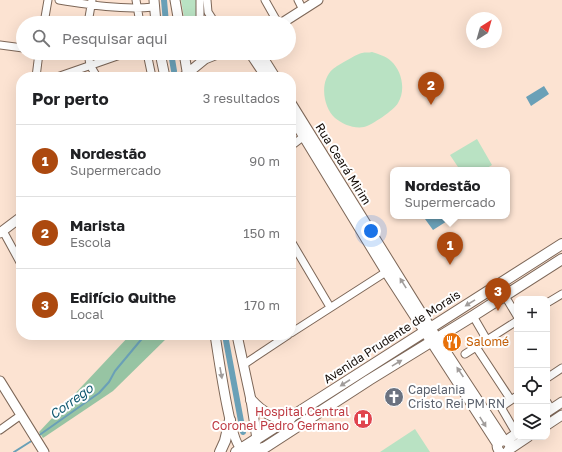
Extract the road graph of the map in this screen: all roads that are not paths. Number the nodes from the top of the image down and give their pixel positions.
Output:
1 (48, 0) edge
2 (59, 0) edge
3 (136, 0) edge
4 (175, 0) edge
5 (200, 0) edge
6 (207, 0) edge
7 (265, 0) edge
8 (298, 0) edge
9 (318, 0) edge
10 (92, 2) edge
11 (154, 3) edge
12 (137, 9) junction
13 (303, 10) junction
14 (45, 16) edge
15 (89, 16) edge
16 (138, 16) edge
17 (155, 16) edge
18 (178, 16) edge
19 (200, 16) edge
20 (211, 16) edge
21 (274, 16) edge
22 (293, 16) edge
23 (0, 45) edge
24 (16, 47) edge
25 (38, 60) edge
26 (89, 60) edge
27 (105, 60) edge
28 (148, 60) edge
29 (161, 60) edge
30 (185, 60) edge
31 (203, 60) edge
32 (255, 60) edge
33 (264, 60) edge
34 (90, 65) junction
35 (37, 72) edge
36 (71, 72) edge
37 (94, 72) edge
38 (151, 72) edge
39 (164, 72) edge
40 (186, 72) edge
41 (190, 72) edge
42 (263, 72) edge
43 (272, 72) edge
44 (296, 114) edge
45 (296, 122) edge
46 (306, 135) junction
47 (296, 142) edge
48 (16, 221) edge
49 (1, 232) edge
50 (562, 244) edge
51 (296, 249) edge
52 (16, 256) edge
53 (562, 259) edge
54 (527, 267) junction
55 (386, 272) junction
56 (534, 277) junction
57 (562, 294) edge
58 (505, 296) junction
59 (550, 301) edge
60 (330, 307) junction
61 (514, 311) edge
62 (473, 316) junction
63 (514, 323) edge
64 (296, 330) edge
65 (428, 330) junction
66 (215, 340) edge
67 (238, 340) edge
68 (280, 340) edge
69 (434, 340) junction
70 (487, 340) junction
71 (476, 347) junction
72 (389, 354) junction
73 (465, 354) dead end
74 (243, 365) junction
75 (562, 368) edge
76 (550, 376) edge
77 (369, 380) junction
78 (0, 381) edge
79 (514, 398) edge
80 (251, 400) junction
81 (562, 402) edge
82 (550, 406) edge
83 (21, 415) junction
84 (562, 416) edge
85 (290, 418) junction
86 (230, 420) junction
87 (550, 423) edge
88 (514, 428) edge
89 (0, 430) edge
90 (514, 437) edge
91 (257, 439) junction
92 (522, 440) edge
93 (505, 448) edge
94 (246, 451) edge
95 (44, 452) edge
96 (220, 452) edge

1 - 14 street
2 - 10 street
3 - 12 street
4 - 18 street
5 - 19 street
6 - 20 street
7 - 21 street
8 - 13 street
9 - 13 street
10 - 12 street
10 - 15 street
11 - 12 street
11 - 17 street
12 - 16 street
13 - 22 street
23 - 24 street
25 - 35 street
26 - 34 street
27 - 34 street
28 - 38 street
29 - 39 street
30 - 40 street
31 - 41 street
32 - 42 street
33 - 43 street
34 - 36 street
34 - 37 street
44 - 46 street, Rua Ceará Mirim
45 - 46 street, Rua Ceará Mirim
46 - 47 street
46 - 55 street, Rua Ceará Mirim
65 -> 46 street, Rua Ceará Mirim
48 - 49 street
49 - 52 street
50 - 54 main road, Avenida Prudente de Morais
51 - 60 street
53 - 56 main road, Avenida Prudente de Morais
54 - 56 main road
54 -> 65 main road, Avenida Prudente de Morais
55 - 60 street
55 - 65 street, Rua Ceará Mirim
56 - 58 main road, Avenida Prudente de Morais
57 - 59 street
58 - 61 street
58 - 62 main road, Avenida Prudente de Morais
60 - 64 street
62 - 69 main road, Avenida Prudente de Morais
62 - 70 street
63 - 70 street
65 - 69 street, Rua Ceará Mirim
65 - 72 main road, Avenida Prudente de Morais
66 -> 86 street
67 - 74 street
68 - 74 street
77 -> 69 main road, Avenida Prudente de Morais
69 - 93 street, Rua Ceará Mirim
70 - 71 street
71 - 73 street
71 - 79 street
72 - 77 main road
72 -> 85 main road, Avenida Prudente de Morais
74 - 80 street
75 - 76 street
77 - 94 main road, Avenida Prudente de Morais
78 - 83 street
79 - 88 street
80 - 85 main road
80 - 91 street
81 - 82 street
83 - 89 street
83 - 95 street
84 - 87 street
85 - 91 main road, Avenida Prudente de Morais
86 - 94 street
86 - 96 main road
90 - 93 street
91 - 94 main road, Avenida Prudente de Morais
92 - 93 street

